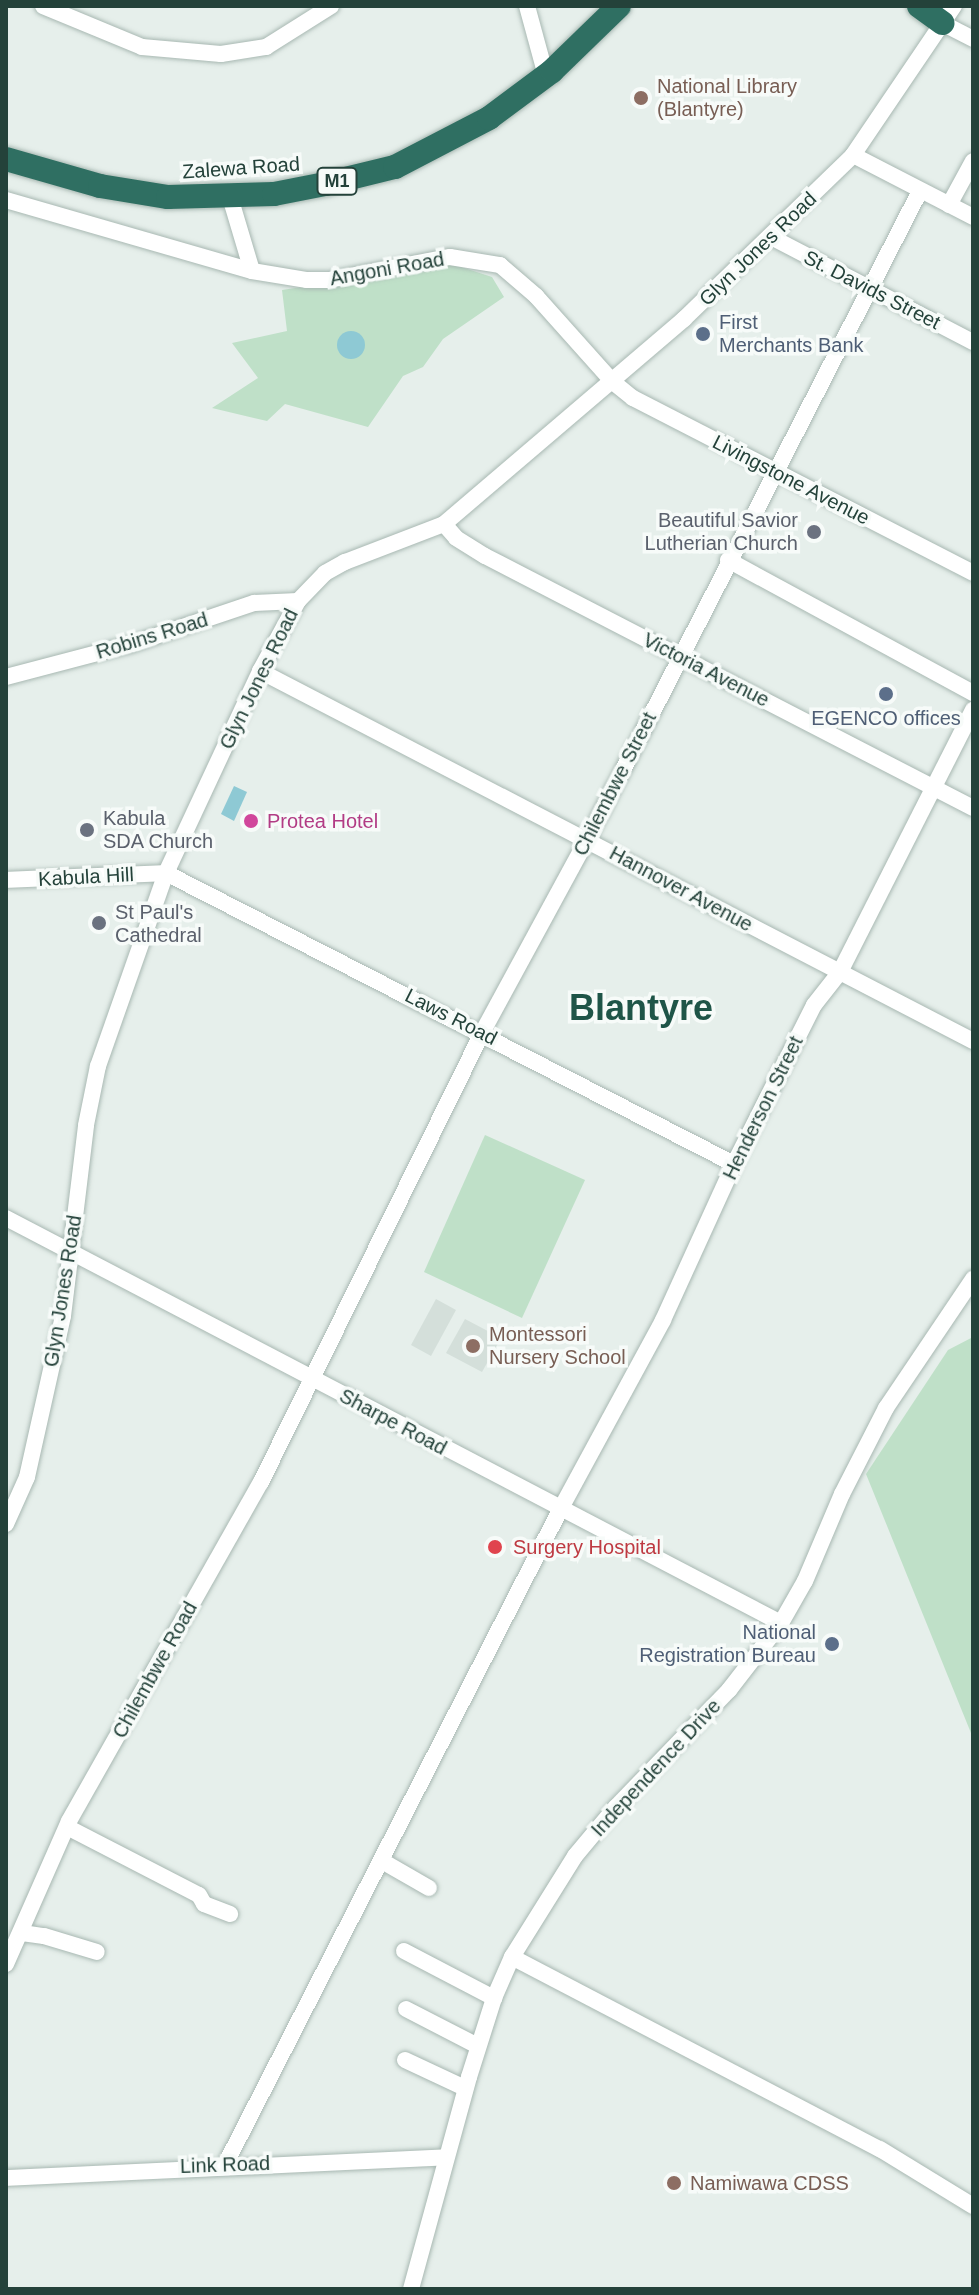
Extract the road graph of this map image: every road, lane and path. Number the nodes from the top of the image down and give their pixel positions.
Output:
1 (43, 6) edge
2 (331, 6) edge
3 (527, 6) edge
4 (619, 6) edge
5 (919, 6) edge
6 (948, 14) edge
7 (973, 39) edge
8 (546, 76) junction
9 (853, 155) junction
10 (6, 159) edge
11 (973, 161) edge
12 (920, 191) junction
13 (230, 197) junction
14 (6, 200) edge
15 (949, 205) junction
16 (973, 217) edge
17 (771, 237) junction
18 (252, 271) junction
19 (868, 289) junction
20 (973, 342) edge
21 (613, 382) junction
22 (773, 471) junction
23 (444, 524) junction
24 (728, 560) junction
25 (973, 573) edge
26 (298, 601) junction
27 (680, 656) junction
28 (260, 671) junction
29 (6, 677) edge
30 (973, 693) edge
31 (973, 710) edge
32 (932, 787) junction
33 (973, 808) edge
34 (587, 840) junction
35 (166, 873) junction
36 (6, 880) edge
37 (840, 972) junction
38 (482, 1033) junction
39 (973, 1041) edge
40 (734, 1164) junction
41 (6, 1218) edge
42 (71, 1251) junction
43 (973, 1279) edge
44 (309, 1378) junction
45 (560, 1510) junction
46 (6, 1524) edge
47 (781, 1623) junction
48 (67, 1827) junction
49 (382, 1861) junction
50 (429, 1888) dead end
51 (230, 1914) dead end
52 (22, 1933) junction
53 (404, 1951) dead end
54 (97, 1952) dead end
55 (512, 1957) junction
56 (6, 1964) edge
57 (494, 1998) junction
58 (406, 2009) dead end
59 (478, 2046) junction
60 (405, 2060) dead end
61 (465, 2088) junction
62 (444, 2157) junction
63 (225, 2165) junction
64 (6, 2178) edge
65 (973, 2206) edge
66 (411, 2289) edge

1 - 2 street
3 - 8 street
4 - 8 highway, Zalewa Road / M1
5 - 6 highway
6 - 7 street
6 - 9 street, Glyn Jones Road
8 - 13 highway, Zalewa Road / M1
9 - 12 street
9 - 17 street, Glyn Jones Road
10 - 13 highway, Zalewa Road / M1
11 - 15 street
12 - 15 street
12 - 19 street, Chilembwe Street
13 - 18 street
14 - 18 street, Angoni Road
15 - 16 street
17 - 19 street, St. Davids Street
17 - 21 street, Glyn Jones Road
18 - 21 street, Angoni Road
19 - 20 street, St. Davids Street
19 - 22 street, Chilembwe Street
21 - 22 street, Livingstone Avenue
21 - 23 street, Glyn Jones Road
22 - 24 street, Chilembwe Street
22 - 25 street, Livingstone Avenue
23 - 26 street, Glyn Jones Road
23 - 27 street, Victoria Avenue
24 - 27 street, Chilembwe Street
24 - 30 street
26 - 28 street, Glyn Jones Road
26 - 29 street, Robins Road
27 - 32 street, Victoria Avenue
27 - 34 street, Chilembwe Street
28 - 34 street, Hannover Avenue
28 - 35 street, Glyn Jones Road
31 - 32 street, Henderson Street
32 - 33 street, Victoria Avenue
32 - 37 street, Henderson Street
34 - 37 street, Hannover Avenue
34 - 38 street, Chilembwe Street
35 - 36 street, Kabula Hill
35 - 38 street, Laws Road
35 - 42 street, Glyn Jones Road
37 - 39 street, Hannover Avenue
37 - 40 street, Henderson Street
38 - 40 street, Laws Road
38 - 44 street, Chilembwe Street
40 - 45 street, Henderson Street
41 - 42 street, Sharpe Road
42 - 44 street, Sharpe Road
42 - 46 street, Glyn Jones Road
43 - 47 street, Independence Drive
44 - 45 street, Sharpe Road
44 - 48 street, Chilembwe Road
45 - 47 street, Sharpe Road
45 - 49 street, Henderson Street
47 - 55 street, Independence Drive
48 - 51 street
48 - 52 street, Chilembwe Road
49 - 50 street
49 - 63 street, Henderson Street
52 - 54 street
52 - 56 street, Chilembwe Road
53 - 57 street
55 - 57 street, Independence Drive
55 - 65 street
57 - 59 street, Independence Drive
58 - 59 street
59 - 61 street, Independence Drive
60 - 61 street
61 - 62 street, Independence Drive
62 - 63 street, Link Road
62 - 66 street, Independence Drive
63 - 64 street, Link Road

